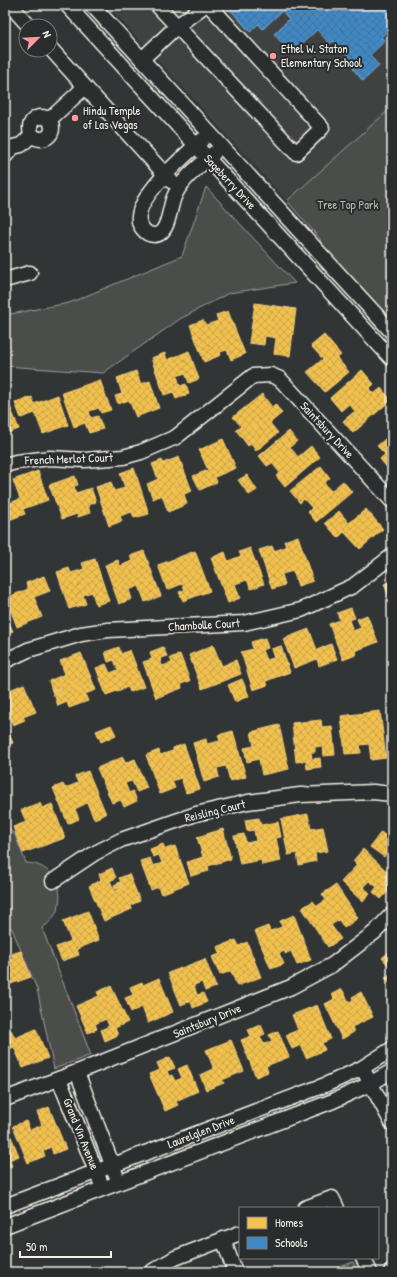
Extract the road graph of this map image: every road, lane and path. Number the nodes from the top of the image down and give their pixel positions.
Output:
1 (10, 5) edge
2 (67, 5) edge
3 (92, 5) edge
4 (157, 5) edge
5 (205, 5) edge
6 (209, 5) edge
7 (22, 18) edge
8 (177, 26) junction
9 (58, 57) edge
10 (142, 59) junction
11 (85, 86) junction
12 (210, 133) junction
13 (196, 146) junction
14 (222, 146) junction
15 (5, 156) edge
16 (208, 158) junction
17 (166, 174) junction
18 (178, 187) junction
19 (30, 273) dead end
20 (5, 280) edge
21 (392, 332) edge
22 (392, 358) edge
23 (253, 376) joint
24 (5, 465) edge
25 (392, 501) edge
26 (392, 556) edge
27 (5, 661) edge
28 (392, 794) edge
29 (53, 881) dead end
30 (392, 914) edge
31 (392, 1049) edge
32 (362, 1068) junction
33 (392, 1071) edge
34 (77, 1072) junction
35 (59, 1079) junction
36 (370, 1084) junction
37 (5, 1099) edge
38 (392, 1123) edge
39 (113, 1166) junction
40 (96, 1172) junction
41 (119, 1182) junction
42 (103, 1189) junction
43 (334, 1203) edge
44 (5, 1206) edge
45 (311, 1207) edge
46 (5, 1226) edge
47 (239, 1233) edge
48 (223, 1239) junction
49 (364, 1259) edge
50 (151, 1272) edge
51 (235, 1272) edge
52 (370, 1272) edge

1 - 7 street
2 - 13 street, Sageberry Drive
3 - 10 street, Sageberry Drive
4 - 8 street
5 - 8 street
6 - 8 street
8 - 10 street
9 - 11 street
10 - 12 street, Sageberry Drive
11 - 15 street
11 - 17 street
12 - 13 street
12 - 14 street, Sageberry Drive
13 - 16 street, Sageberry Drive
13 - 17 street
14 - 16 street
14 - 21 street, Sageberry Drive
16 - 18 street
16 - 22 street, Sageberry Drive
17 - 18 street
17 - 18 street
19 - 20 street
23 - 24 street, French Merlot Court
23 - 25 street, Saintsbury Drive
26 - 27 street, Chambolle Court
28 - 29 street, Reisling Court
30 - 34 street, Saintsbury Drive
31 - 32 street, Laurelglen Drive
32 - 36 street
32 - 39 street, Laurelglen Drive
33 - 36 street, Laurelglen Drive
34 - 35 street, Saintsbury Drive
34 - 39 street, Grand Vin Avenue
35 - 37 street, Saintsbury Drive
35 - 40 street, Grand Vin Avenue
36 - 38 street
36 - 41 street, Laurelglen Drive
39 - 40 street, Laurelglen Drive
39 - 41 street, Grand Vin Avenue
40 - 42 street, Grand Vin Avenue
40 - 44 street, Laurelglen Drive
41 - 42 street, Laurelglen Drive
42 - 46 street, Laurelglen Drive
43 - 45 street
47 - 48 street
48 - 50 street
48 - 51 street
49 - 52 street

